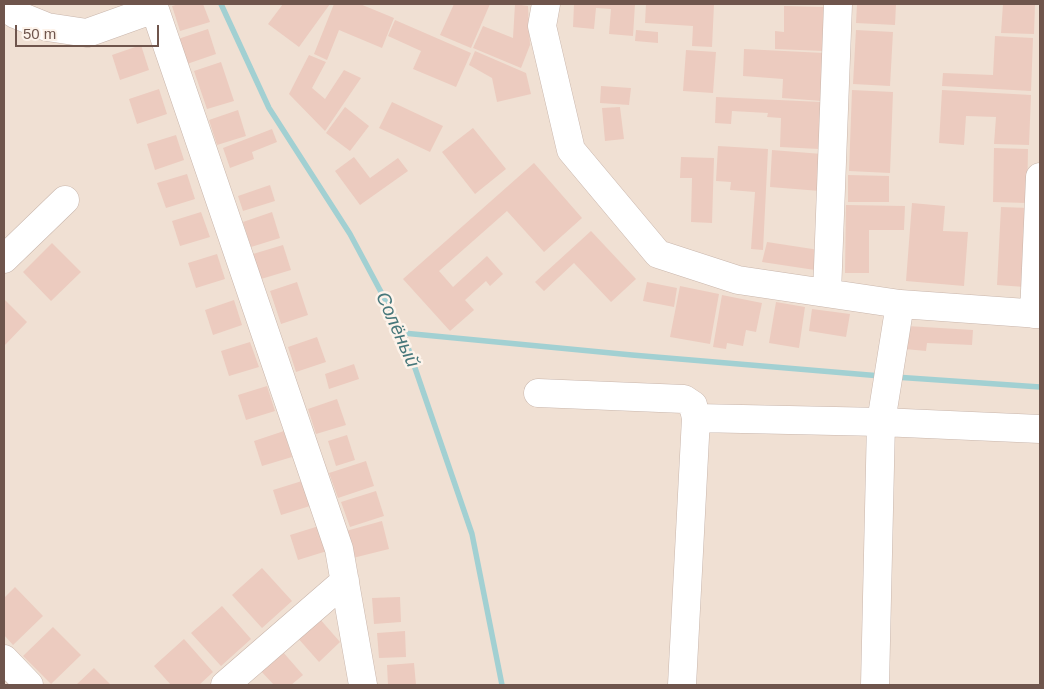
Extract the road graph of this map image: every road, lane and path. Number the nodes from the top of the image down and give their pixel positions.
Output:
1 (546, 4) edge
2 (838, 4) edge
3 (154, 6) edge
4 (4, 7) edge
5 (1040, 177) edge
6 (65, 200) dead end
7 (4, 259) edge
8 (827, 293) junction
9 (900, 304) junction
10 (1037, 314) edge
11 (538, 393) dead end
12 (696, 418) junction
13 (882, 422) junction
14 (1040, 430) edge
15 (345, 581) junction
16 (4, 659) edge
17 (29, 685) edge
18 (225, 685) edge
19 (364, 685) edge
20 (682, 685) edge
21 (875, 685) edge

1 - 8 street
2 - 8 street
3 - 4 street
3 - 15 street
5 - 10 street
6 - 7 street
8 - 9 street
9 - 10 street
9 - 13 street
11 - 12 street
12 - 13 street
12 - 20 street
13 - 14 street
13 - 21 street
15 - 18 street
15 - 19 street
16 - 17 street

